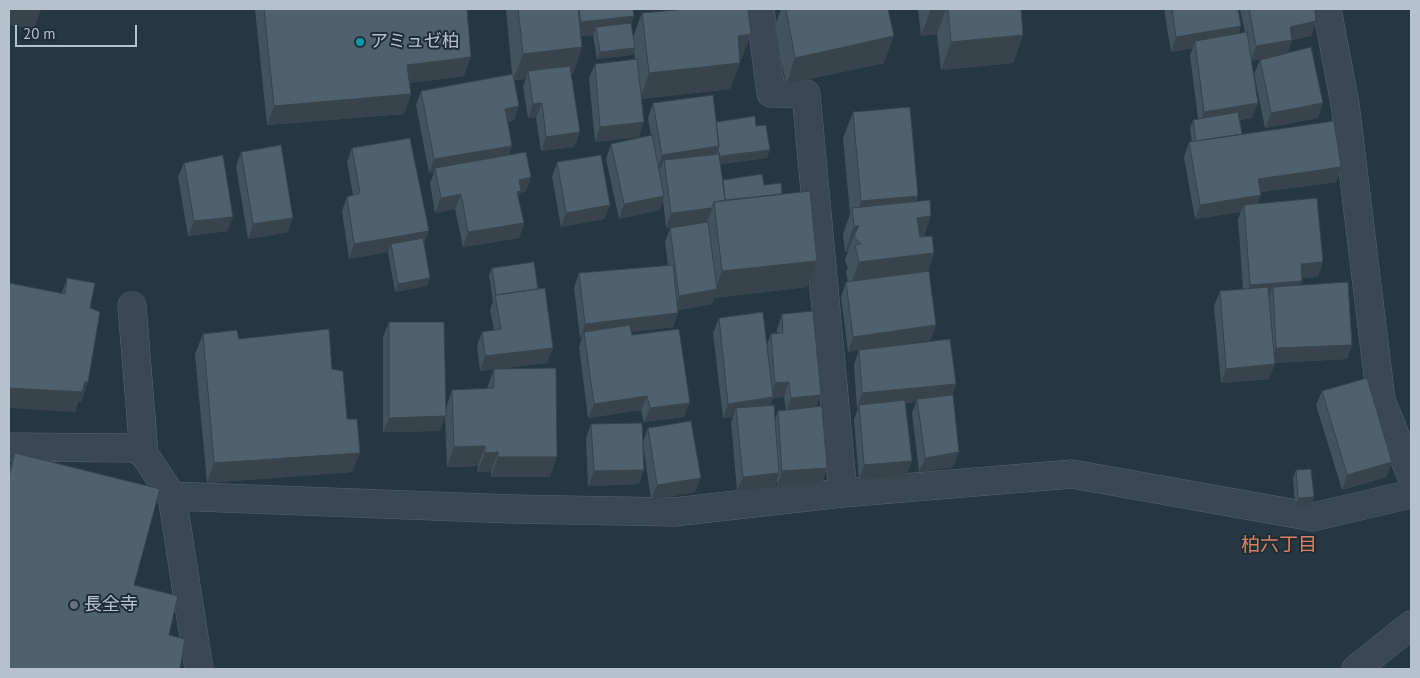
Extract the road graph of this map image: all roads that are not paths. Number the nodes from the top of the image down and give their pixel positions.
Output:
1 (760, 9) edge
2 (1327, 9) edge
3 (132, 306) dead end
4 (9, 447) edge
5 (144, 454) junction
6 (1411, 475) edge
7 (843, 493) junction
8 (1411, 494) edge
9 (172, 496) junction
10 (1411, 625) edge
11 (199, 669) edge
12 (1356, 669) edge

1 - 7 street
2 - 6 street
3 - 5 street
4 - 5 street
5 - 9 street
7 - 8 street
7 - 9 street
9 - 11 street
10 - 12 street

